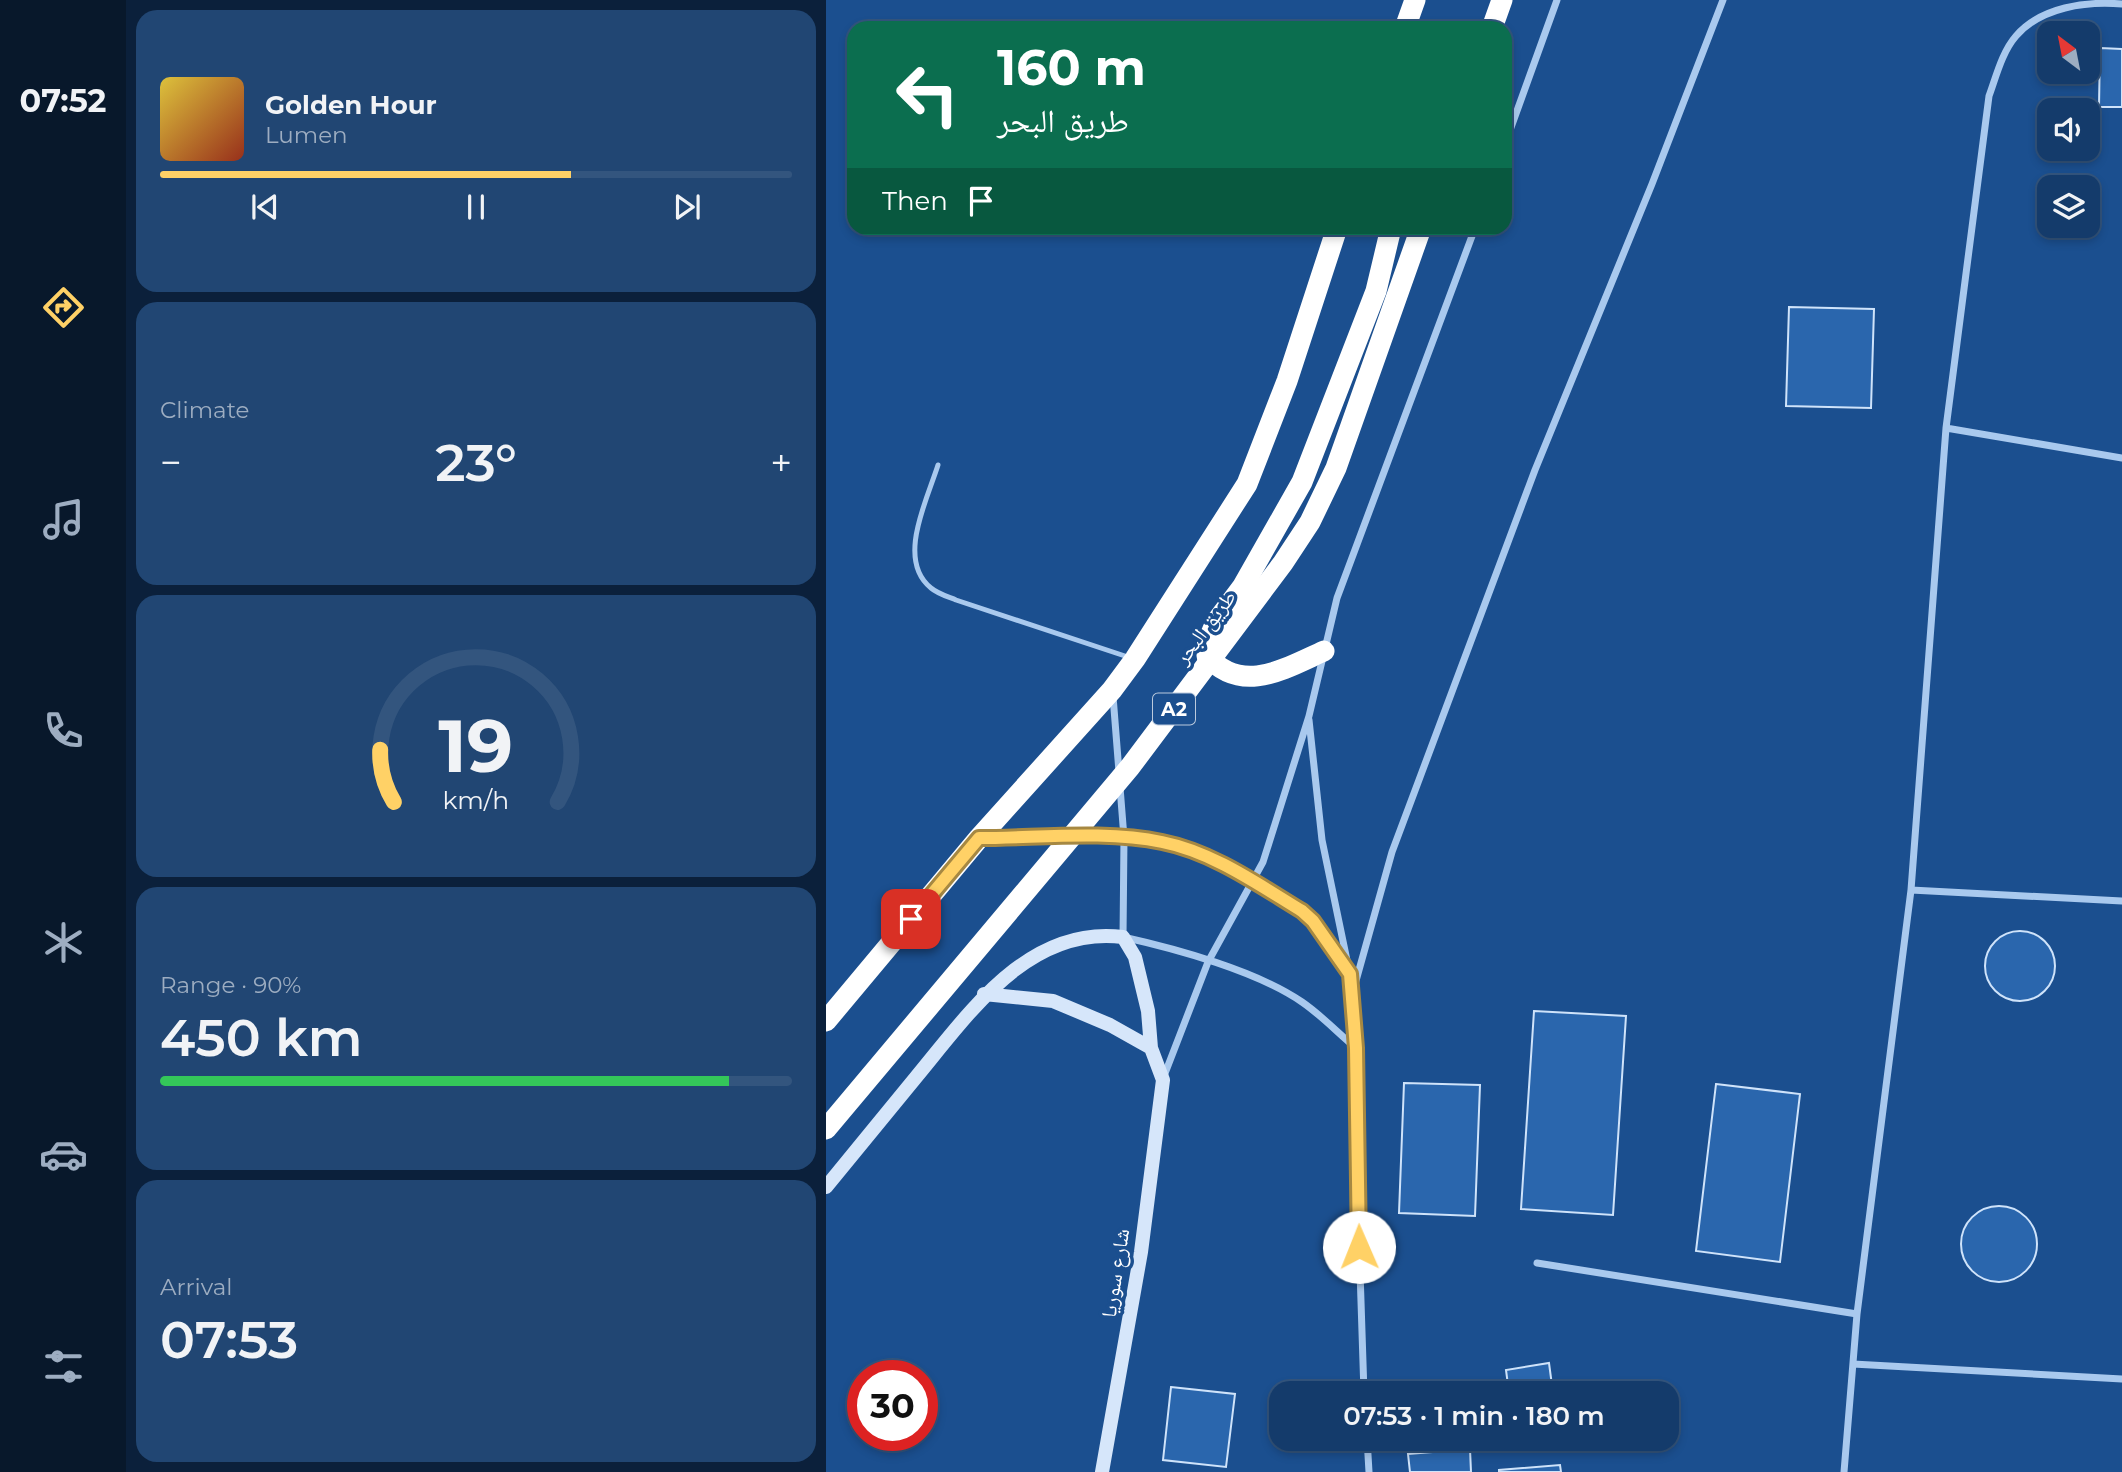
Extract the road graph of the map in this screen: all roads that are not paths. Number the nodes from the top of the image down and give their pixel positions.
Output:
1 (1415, 0) edge
2 (1502, 0) edge
3 (1557, 0) edge
4 (1723, 0) edge
5 (2122, 4) edge
6 (1408, 21) edge
7 (1494, 21) edge
8 (1512, 125) edge
9 (1335, 235) edge
10 (1389, 235) edge
11 (1419, 235) edge
12 (1472, 235) edge
13 (1946, 428) junction
14 (2122, 457) edge
15 (938, 465) dead end
16 (1324, 651) junction
17 (1135, 659) junction
18 (1112, 690) junction
19 (1309, 716) junction
20 (979, 838) junction
21 (1124, 838) junction
22 (1253, 882) junction
23 (1911, 890) junction
24 (2122, 901) edge
25 (1123, 937) junction
26 (1208, 962) junction
27 (1350, 974) junction
28 (985, 994) junction
29 (1352, 995) junction
30 (826, 1021) edge
31 (1151, 1048) junction
32 (1356, 1048) junction
33 (1163, 1080) junction
34 (826, 1129) edge
35 (826, 1187) edge
36 (1537, 1263) dead end
37 (1857, 1314) junction
38 (1853, 1364) junction
39 (2122, 1379) edge
40 (1364, 1381) edge
41 (1368, 1451) edge
42 (1102, 1472) edge
43 (1369, 1472) edge
44 (1844, 1472) edge

1 - 6 highway
2 - 7 highway
3 - 8 street
4 - 29 street
5 - 13 street
9 - 17 highway, طريق البحر
10 - 16 highway
11 - 34 highway, طريق البحر / A2, bridge
12 - 16 street
13 - 14 street
13 - 23 street
15 - 17 lane
16 - 19 street
17 - 18 highway, طريق البحر
18 - 20 highway, طريق البحر
18 - 21 street
19 - 22 street
19 - 27 street
20 - 21 street
20 - 30 highway, طريق البحر
21 - 22 street
21 - 25 street
22 - 26 street
22 - 27 street
23 - 24 street
23 - 37 street
25 - 26 street
25 - 28 street
25 - 31 street
26 - 32 street
26 - 33 street
27 - 29 street
28 - 31 street
28 - 35 street
29 - 32 street
31 - 33 street
32 - 40 street
33 - 42 street, شارع سوريا
36 - 37 street
37 - 38 street
38 - 39 street
38 - 44 street
41 - 43 street

